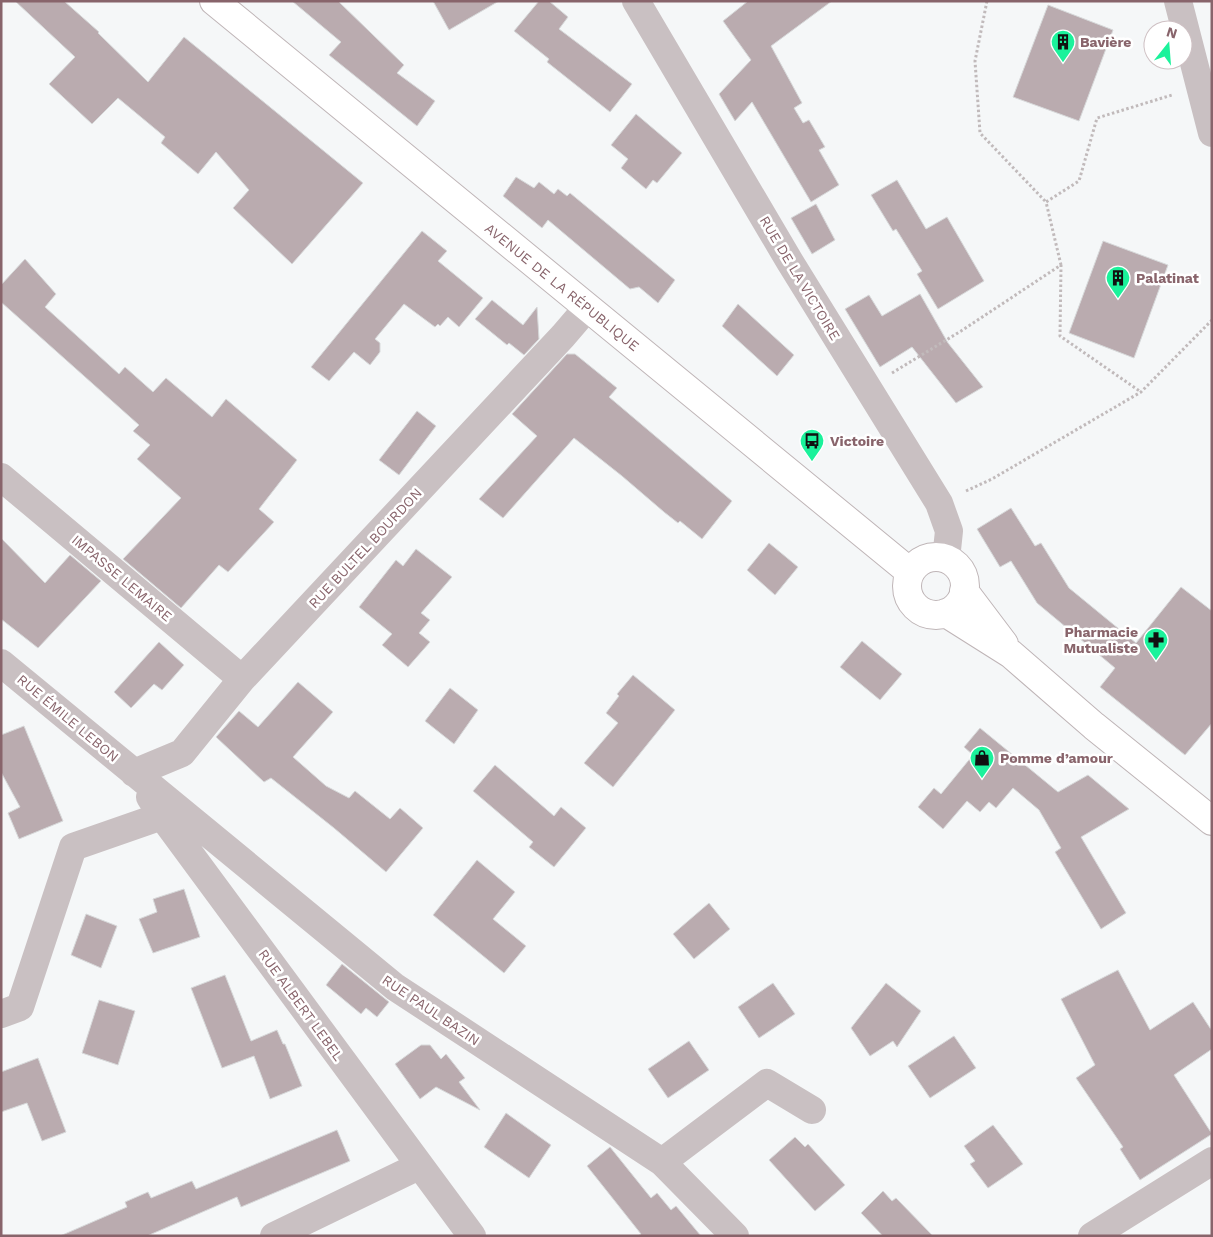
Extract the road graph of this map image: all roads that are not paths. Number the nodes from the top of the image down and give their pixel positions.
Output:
1 (214, 1) edge
2 (636, 1) edge
3 (1178, 1) edge
4 (1212, 133) edge
5 (587, 308) junction
6 (1, 477) edge
7 (946, 559) junction
8 (910, 572) junction
9 (964, 591) junction
10 (946, 614) junction
11 (1011, 654) junction
12 (1, 663) edge
13 (242, 678) junction
14 (134, 773) junction
15 (162, 816) junction
16 (1212, 821) edge
17 (1, 1014) edge
18 (812, 1110) dead end
19 (1212, 1161) edge
20 (662, 1162) junction
21 (419, 1166) junction
22 (285, 1233) edge
23 (472, 1236) edge
24 (735, 1236) edge
25 (1092, 1236) edge

1 - 5 main road, AVENUE DE LA RÉPUBLIQUE
2 - 7 street, RUE DE LA VICTOIRE
3 - 4 street
5 - 8 main road, AVENUE DE LA RÉPUBLIQUE
5 - 13 street, RUE BULTEL BOURDON
6 - 13 street, IMPASSE LEMAIRE
7 - 8 main road
7 - 9 main road
8 - 10 main road
9 - 10 main road
9 - 11 main road
10 - 11 main road
11 - 16 main road
12 - 14 street, RUE ÉMILE LEBON
13 - 14 street, RUE BULTEL BOURDON
14 - 15 street, RUE ALBERT LEBEL
14 - 20 street, RUE PAUL BAZIN
15 - 17 street
15 - 21 street, RUE ALBERT LEBEL
18 - 20 street
19 - 25 street
20 - 24 street, RUE PAUL BAZIN
21 - 22 street
21 - 23 street, RUE ALBERT LEBEL

